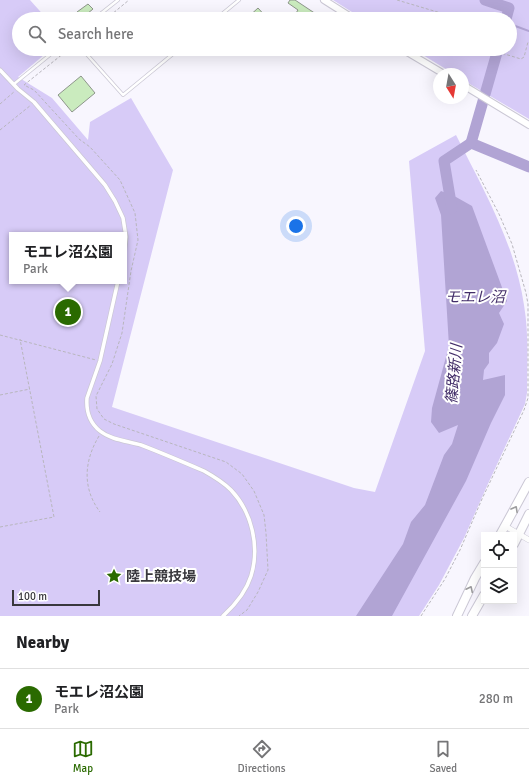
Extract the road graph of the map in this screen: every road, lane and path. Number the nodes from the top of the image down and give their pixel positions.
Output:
1 (118, 0) edge
2 (129, 0) edge
3 (239, 0) edge
4 (324, 0) edge
5 (396, 0) edge
6 (103, 12) edge
7 (114, 12) edge
8 (224, 12) edge
9 (343, 12) edge
10 (437, 12) edge
11 (529, 43) edge
12 (48, 56) edge
13 (60, 56) edge
14 (88, 56) edge
15 (170, 56) edge
16 (414, 56) edge
17 (513, 56) edge
18 (434, 68) edge
19 (0, 70) edge
20 (14, 84) junction
21 (469, 89) edge
22 (16, 91) dead end
23 (34, 102) junction
24 (0, 104) edge
25 (529, 125) edge
26 (0, 130) edge
27 (476, 170) dead end
28 (125, 232) edge
29 (117, 284) edge
30 (0, 335) edge
31 (20, 340) junction
32 (100, 361) junction
33 (30, 389) junction
34 (0, 395) edge
35 (101, 432) junction
36 (529, 482) edge
37 (100, 512) dead end
38 (529, 514) edge
39 (505, 526) junction
40 (0, 527) edge
41 (502, 532) edge
42 (519, 534) junction
43 (517, 538) edge
44 (529, 540) edge
45 (481, 568) edge
46 (481, 600) edge
47 (224, 616) edge
48 (239, 616) edge
49 (421, 616) edge
50 (457, 616) edge
51 (472, 616) edge

1 - 6 lane
2 - 7 path
3 - 8 lane
4 - 9 street
5 - 10 path
11 - 17 path
12 - 20 lane
13 - 48 path
14 - 15 lane
16 - 18 street
19 - 20 street
20 - 23 street
21 - 25 street
22 - 24 path
23 - 26 path
23 - 28 street
27 - 49 path
29 - 32 street
30 - 31 path
31 - 32 path
31 - 33 path
32 - 35 street
33 - 34 path
33 - 40 path
35 - 37 path
35 - 47 street
39 -> 36 main road
38 - 42 main road
39 - 41 main road
39 - 42 street
42 - 43 main road
42 - 44 street
50 -> 45 main road
46 - 51 main road

